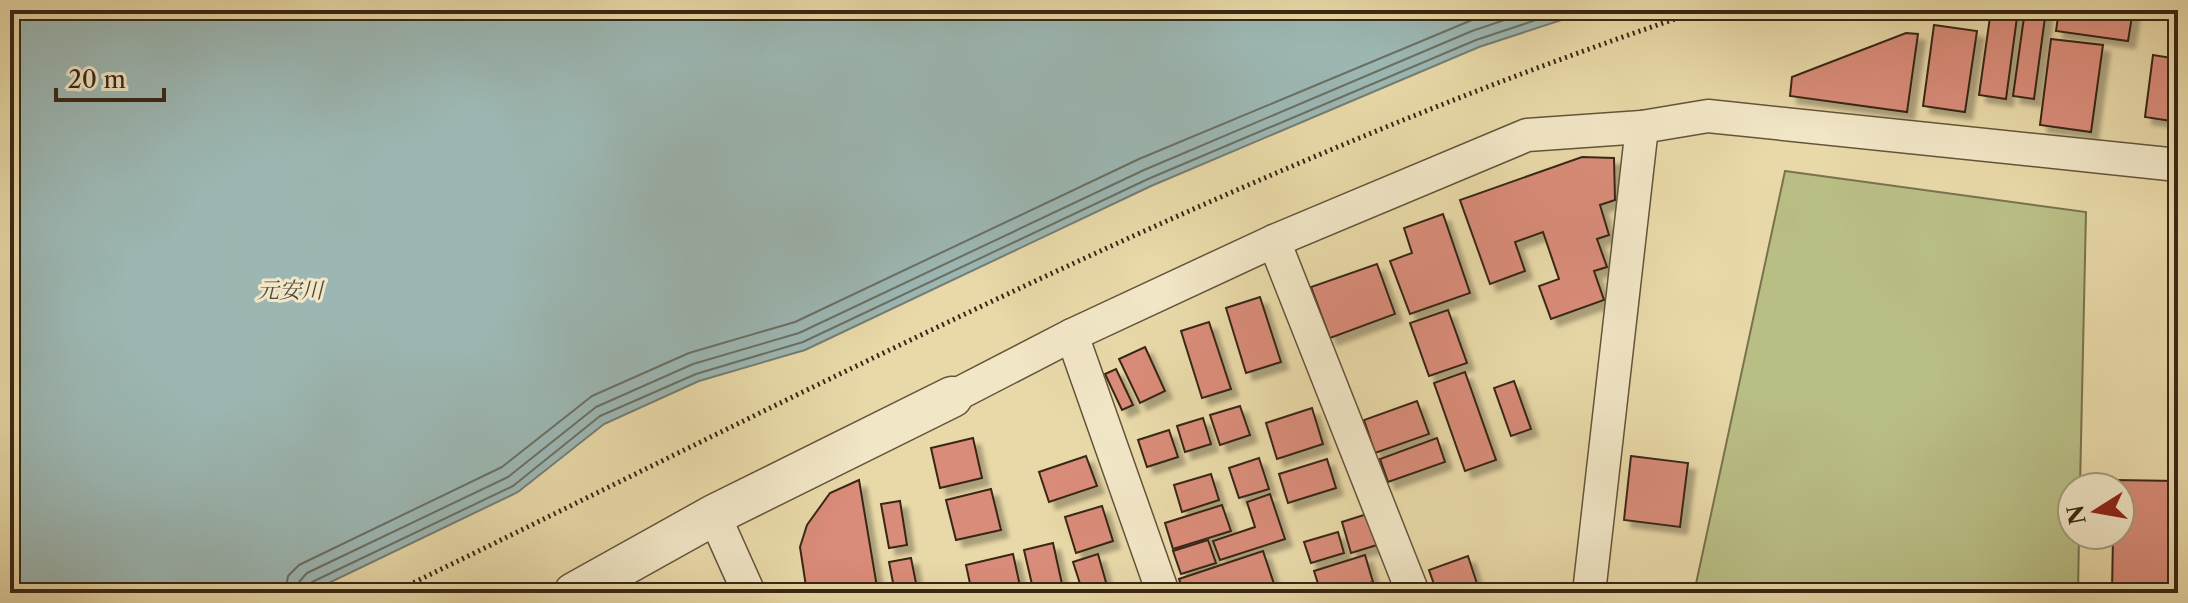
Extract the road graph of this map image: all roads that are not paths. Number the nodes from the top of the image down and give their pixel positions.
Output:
1 (1642, 127) junction
2 (2178, 165) edge
3 (1274, 241) junction
4 (1072, 335) junction
5 (952, 397) joint
6 (714, 515) junction
7 (574, 593) edge
8 (749, 593) edge
9 (1163, 593) edge
10 (1413, 593) edge
11 (1589, 593) edge

1 - 2 street
1 - 3 street
1 - 11 street
3 - 4 street
3 - 10 street
4 - 5 street
4 - 9 street
5 - 6 street
6 - 7 street
6 - 8 street

